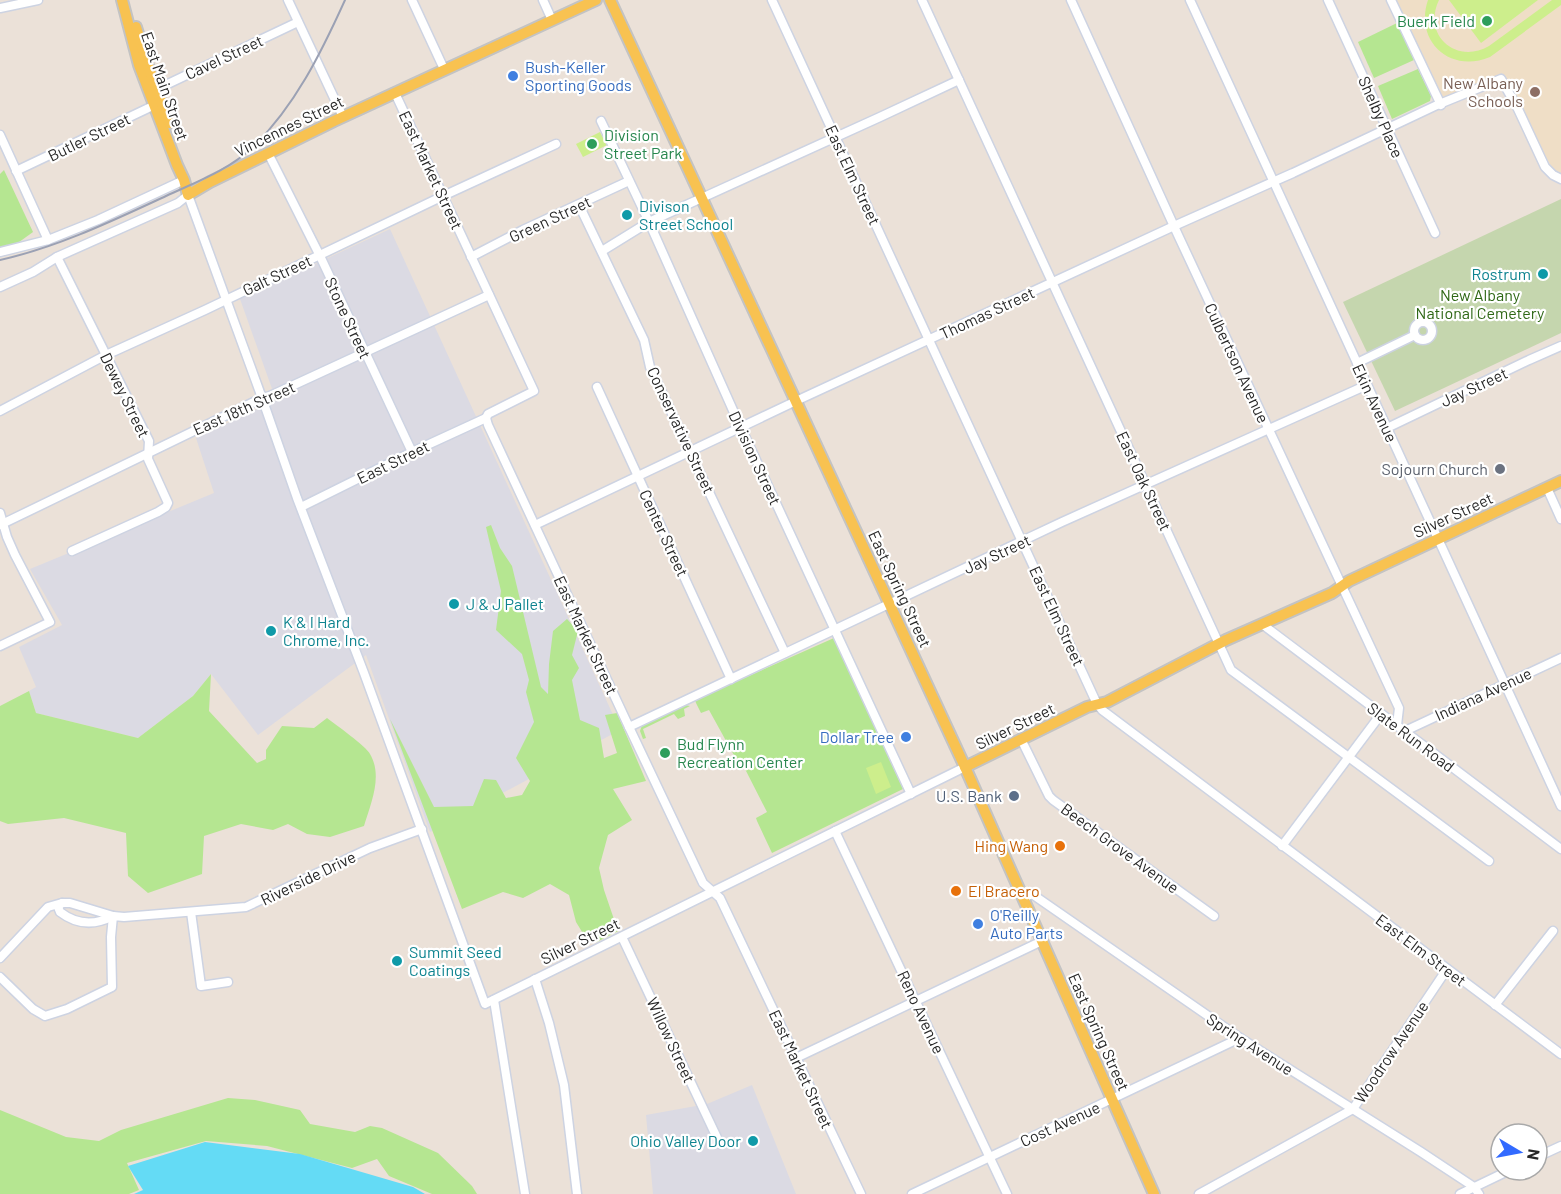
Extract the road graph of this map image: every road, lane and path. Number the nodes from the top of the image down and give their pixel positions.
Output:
1 (38, 0) edge
2 (122, 0) edge
3 (129, 0) edge
4 (288, 0) edge
5 (412, 0) edge
6 (543, 0) edge
7 (596, 0) edge
8 (610, 0) edge
9 (772, 0) edge
10 (922, 0) edge
11 (1071, 0) edge
12 (1190, 0) edge
13 (1329, 0) edge
14 (1391, 0) edge
15 (0, 8) edge
16 (552, 20) junction
17 (298, 22) junction
18 (444, 69) junction
19 (958, 80) junction
20 (153, 90) junction
21 (395, 93) junction
22 (158, 104) junction
23 (1440, 105) junction
24 (343, 117) junction
25 (601, 121) dead end
26 (1387, 129) junction
27 (0, 135) edge
28 (836, 138) junction
29 (556, 144) dead end
30 (268, 153) junction
31 (16, 171) junction
32 (1560, 178) edge
33 (184, 180) junction
34 (629, 181) junction
35 (1274, 182) junction
36 (188, 195) junction
37 (443, 196) junction
38 (702, 197) junction
39 (579, 205) junction
40 (649, 222) junction
41 (1174, 226) junction
42 (1436, 233) dead end
43 (48, 240) junction
44 (602, 251) junction
45 (0, 252) edge
46 (319, 255) junction
47 (57, 257) junction
48 (471, 257) junction
49 (1052, 283) junction
50 (0, 287) edge
51 (489, 295) junction
52 (226, 299) junction
53 (1415, 335) dead end
54 (929, 340) junction
55 (1561, 346) edge
56 (364, 353) junction
57 (106, 355) junction
58 (1357, 363) junction
59 (1367, 385) junction
60 (597, 387) dead end
61 (262, 398) junction
62 (796, 401) junction
63 (0, 411) edge
64 (486, 418) junction
65 (741, 427) junction
66 (1387, 428) junction
67 (1269, 430) junction
68 (412, 452) junction
69 (690, 452) junction
70 (148, 453) junction
71 (638, 477) junction
72 (1561, 482) edge
73 (1145, 484) junction
74 (1547, 488) junction
75 (301, 507) junction
76 (0, 513) edge
77 (1561, 519) edge
78 (2, 524) edge
79 (535, 525) junction
80 (1438, 539) junction
81 (1022, 542) junction
82 (72, 551) dead end
83 (1342, 586) junction
84 (891, 604) junction
85 (1262, 624) junction
86 (835, 630) junction
87 (1219, 644) junction
88 (0, 646) edge
89 (785, 653) junction
90 (1561, 658) edge
91 (731, 679) junction
92 (1504, 683) junction
93 (1097, 704) junction
94 (1381, 714) junction
95 (1396, 725) junction
96 (629, 727) junction
97 (1405, 731) junction
98 (1021, 739) junction
99 (1349, 758) junction
100 (965, 767) junction
101 (911, 794) junction
102 (1561, 807) edge
103 (422, 829) junction
104 (836, 831) junction
105 (1282, 846) junction
106 (1561, 848) edge
107 (1490, 861) dead end
108 (713, 891) junction
109 (1023, 898) junction
110 (62, 903) junction
111 (191, 912) junction
112 (113, 916) junction
113 (1215, 916) dead end
114 (1552, 931) dead end
115 (622, 937) junction
116 (1042, 941) junction
117 (0, 958) edge
118 (1446, 969) junction
119 (0, 977) edge
120 (535, 980) junction
121 (228, 982) dead end
122 (494, 999) junction
123 (916, 1001) junction
124 (1495, 1005) junction
125 (1240, 1038) junction
126 (1561, 1054) edge
127 (796, 1058) junction
128 (1112, 1099) junction
129 (1353, 1109) junction
130 (720, 1144) dead end
131 (990, 1157) junction
132 (1490, 1182) edge
133 (1477, 1190) edge
134 (525, 1194) edge
135 (577, 1194) edge
136 (861, 1194) edge
137 (912, 1194) edge
138 (1007, 1194) edge
139 (1154, 1194) edge
140 (1199, 1194) edge
141 (1460, 1194) edge

1 - 15 street
2 - 20 main road, East Main Street
3 - 20 main road, East Main Street
4 - 17 street
5 - 18 street
6 - 16 street
7 - 16 main road, Vincennes Street
8 - 38 main road, East Spring Street
9 - 28 street, East Elm Street
10 - 19 street, East Oak Street
11 - 41 street, Culbertson Avenue
12 - 35 street, Ekin Avenue
13 - 26 street, Shelby Place
14 - 23 street
16 - 18 main road, Vincennes Street
17 - 20 street, Cavel Street
17 - 24 street
18 - 21 main road, Vincennes Street
19 - 28 street
19 - 49 street, East Oak Street
20 - 22 main road, East Main Street
21 - 24 main road, Vincennes Street
21 - 37 street, East Market Street
22 - 31 street, Butler Street
22 - 33 main road, East Main Street
23 - 26 street, Thomas Street
23 - 32 street, Thomas Street
24 - 30 main road, Vincennes Street
25 - 34 street, Division Street
26 - 35 street, Thomas Street
26 - 42 street, Shelby Place
27 - 31 street
28 - 38 street
28 - 54 street, East Elm Street
29 - 37 street, Galt Street
30 - 36 main road, Vincennes Street
30 - 46 street, Stone Street
31 - 43 street
33 - 36 main road, East Main Street
33 - 43 street
34 - 39 street, Green Street
34 - 40 street, Division Street
35 - 41 street, Thomas Street
35 - 58 street, Ekin Avenue
36 - 47 street, Vincennes Street
36 - 52 street
37 - 46 street, Galt Street
37 - 48 street, East Market Street
38 - 40 street
38 - 62 main road, East Spring Street
39 - 44 street, Conservative Street
39 - 48 street, Green Street
40 - 44 street
40 - 65 street, Division Street
41 - 49 street, Thomas Street
41 - 67 street, Culbertson Avenue
43 - 45 street
44 - 69 street, Conservative Street
46 - 52 street, Galt Street
46 - 56 street, Stone Street
47 - 50 street, Vincennes Street
47 - 57 street, Dewey Street
48 - 51 street, East Market Street
49 - 54 street, Thomas Street
49 - 73 street, East Oak Street
51 - 56 street, East 18th Street
51 - 64 street, East Market Street
52 - 57 street, Galt Street
52 - 61 street
53 - 58 street
54 - 62 street, Thomas Street
54 - 81 street, East Elm Street
55 - 66 street, Jay Street
56 - 61 street, East 18th Street
56 - 68 street, Stone Street
57 - 63 street, Galt Street
57 - 70 street, Dewey Street
58 - 59 street, Ekin Avenue
59 - 66 street, Ekin Avenue
59 - 67 street, Jay Street
60 - 71 street, Center Street
61 - 70 street, East 18th Street
61 - 75 street
62 - 65 street, Thomas Street
62 - 84 main road, East Spring Street
64 - 68 street, East Street
64 - 79 street, East Market Street
65 - 69 street, Thomas Street
65 - 86 street, Division Street
66 - 80 street, Ekin Avenue
67 - 73 street, Jay Street
67 - 83 street, Culbertson Avenue
68 - 75 street, East Street
69 - 71 street, Thomas Street
69 - 89 street, Conservative Street
70 - 78 street, East 18th Street
70 - 82 street, Dewey Street
71 - 79 street, Thomas Street
71 - 91 street, Center Street
72 - 74 main road, Silver Street
73 - 81 street, Jay Street
73 - 87 street, East Oak Street
74 - 77 street
74 - 80 main road, Silver Street
75 - 103 street
76 - 78 street
78 - 88 street
79 - 96 street, East Market Street
80 - 83 main road, Silver Street
80 - 92 street, Ekin Avenue
81 - 84 street, Jay Street
81 - 93 street, East Elm Street
83 - 85 main road, Silver Street
83 - 95 street, Culbertson Avenue
84 - 86 street, Jay Street
84 - 100 main road, East Spring Street
85 - 87 main road, Silver Street
85 - 94 street, Slate Run Road
86 - 89 street, Jay Street
86 - 101 street, Division Street
87 - 93 main road, Silver Street
87 - 99 street, East Oak Street
89 - 91 street, Jay Street
90 - 92 street, Indiana Avenue
91 - 96 street, Jay Street
92 - 97 street, Indiana Avenue
92 - 102 street, Ekin Avenue
93 - 98 main road, Silver Street
93 - 105 street, East Elm Street
94 - 95 street, Slate Run Road
94 - 99 street
95 - 97 street, Slate Run Road
96 - 108 street, East Market Street
97 - 106 street, Slate Run Road
98 - 100 main road, Silver Street
98 - 113 street, Beech Grove Avenue
99 - 105 street
99 - 107 street, East Oak Street
100 - 101 street, Silver Street
100 - 109 main road, East Spring Street
101 - 104 street, Silver Street
103 - 111 street, Riverside Drive
103 - 122 street, Silver Street
104 - 108 street, Silver Street
104 - 123 street, Reno Avenue
105 - 118 street, East Elm Street
108 - 115 street, Silver Street
108 - 127 street, East Market Street
109 - 116 main road, East Spring Street
109 - 125 street, Spring Avenue
110 - 112 street
110 - 112 street
110 - 117 street
111 - 112 street, Riverside Drive
111 - 121 street
112 - 119 street
114 - 124 street
115 - 120 street, Silver Street
115 - 130 street, Willow Street
116 - 123 street
116 - 128 main road, East Spring Street
118 - 124 street, East Elm Street
118 - 129 street, Woodrow Avenue
120 - 122 street, Silver Street
120 - 135 street
122 - 134 street
123 - 127 street
123 - 131 street, Reno Avenue
124 - 126 street, East Elm Street
125 - 128 street, Cost Avenue
125 - 129 street, Spring Avenue
127 - 136 street, East Market Street
128 - 131 street, Cost Avenue
128 - 139 main road, East Spring Street
129 - 133 street, Spring Avenue
129 - 140 street, Woodrow Avenue
131 - 137 street, Cost Avenue
131 - 138 street, Reno Avenue
132 - 133 street
133 - 141 street

